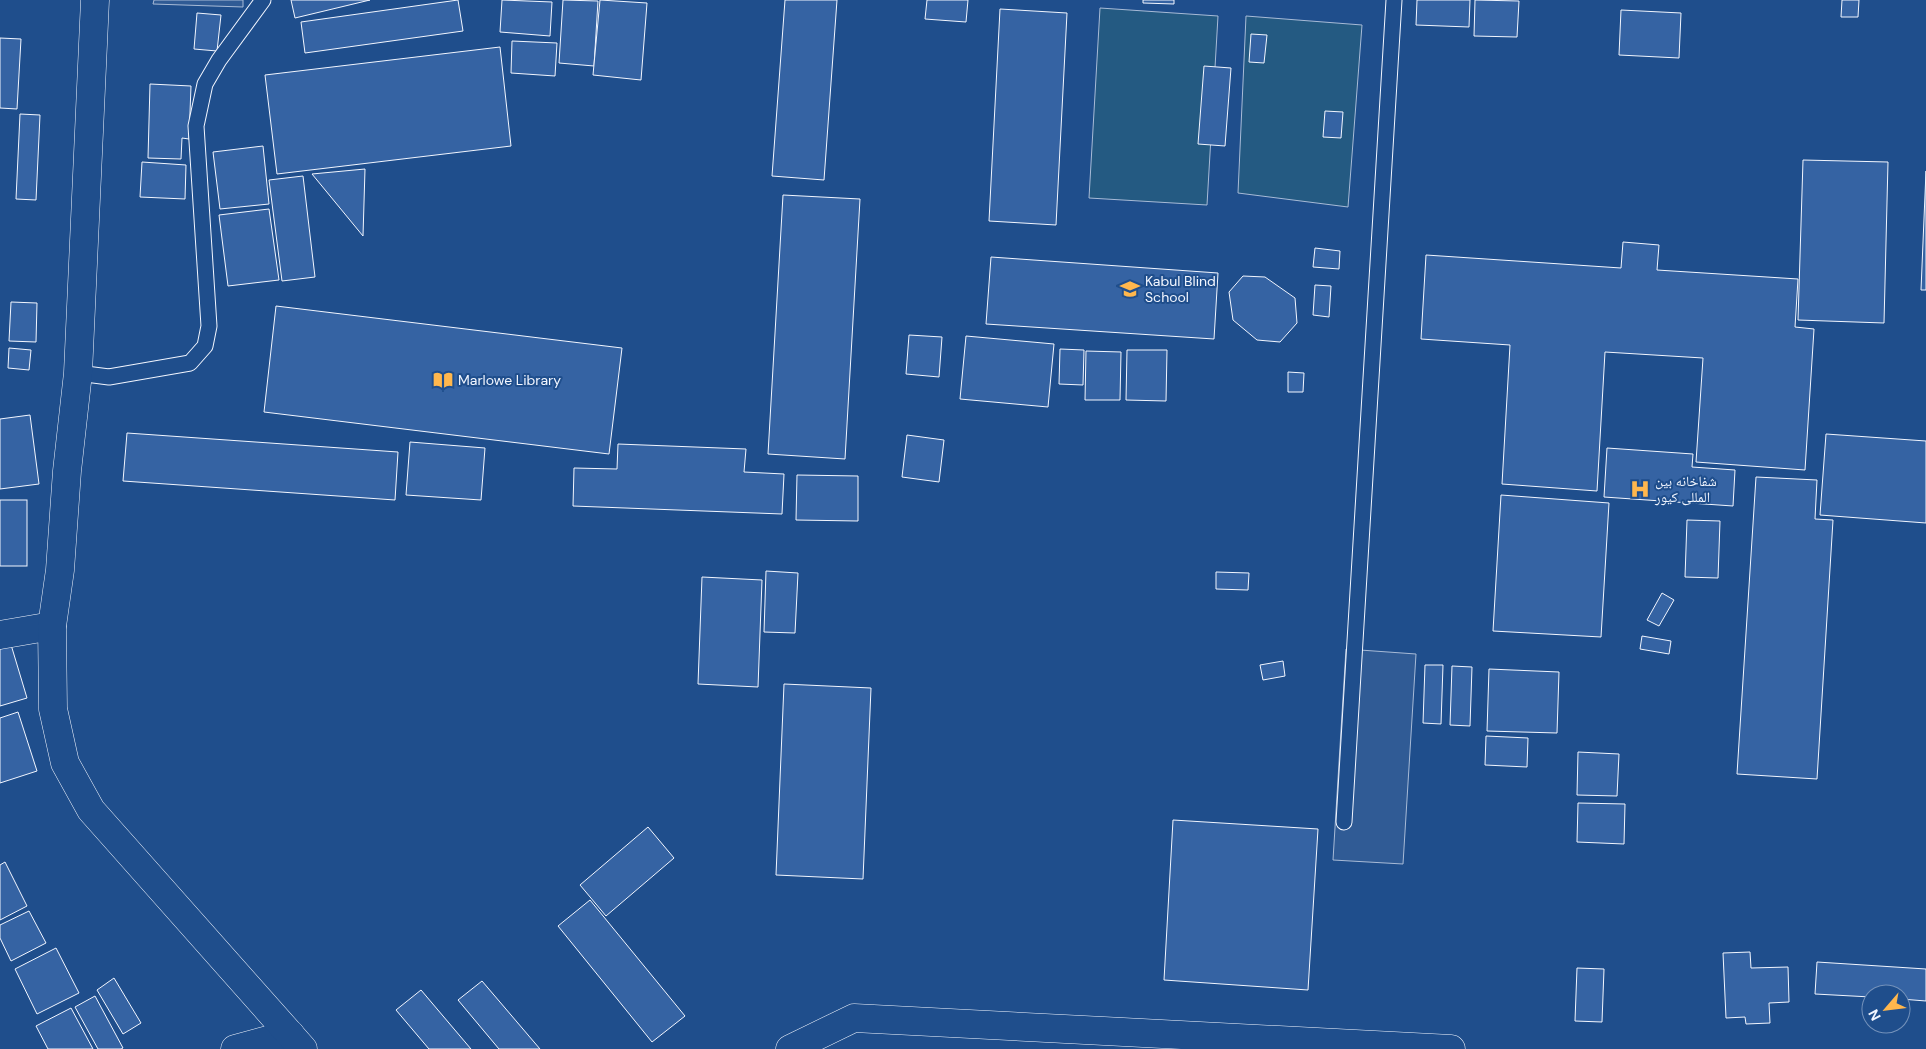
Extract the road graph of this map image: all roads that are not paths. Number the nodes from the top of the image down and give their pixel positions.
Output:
1 (95, 0) edge
2 (263, 0) edge
3 (1394, 0) edge
4 (78, 373) junction
5 (52, 626) junction
6 (0, 636) edge
7 (1344, 822) dead end
8 (1049, 1028) junction
9 (296, 1042) edge
10 (235, 1049) edge
11 (790, 1049) edge
12 (1066, 1049) edge
13 (1451, 1049) edge

1 - 4 street
2 - 4 lane
3 - 7 lane
4 - 5 street
5 - 6 street
5 - 9 street
8 - 11 street
8 - 12 street
8 - 13 street
9 - 10 street

